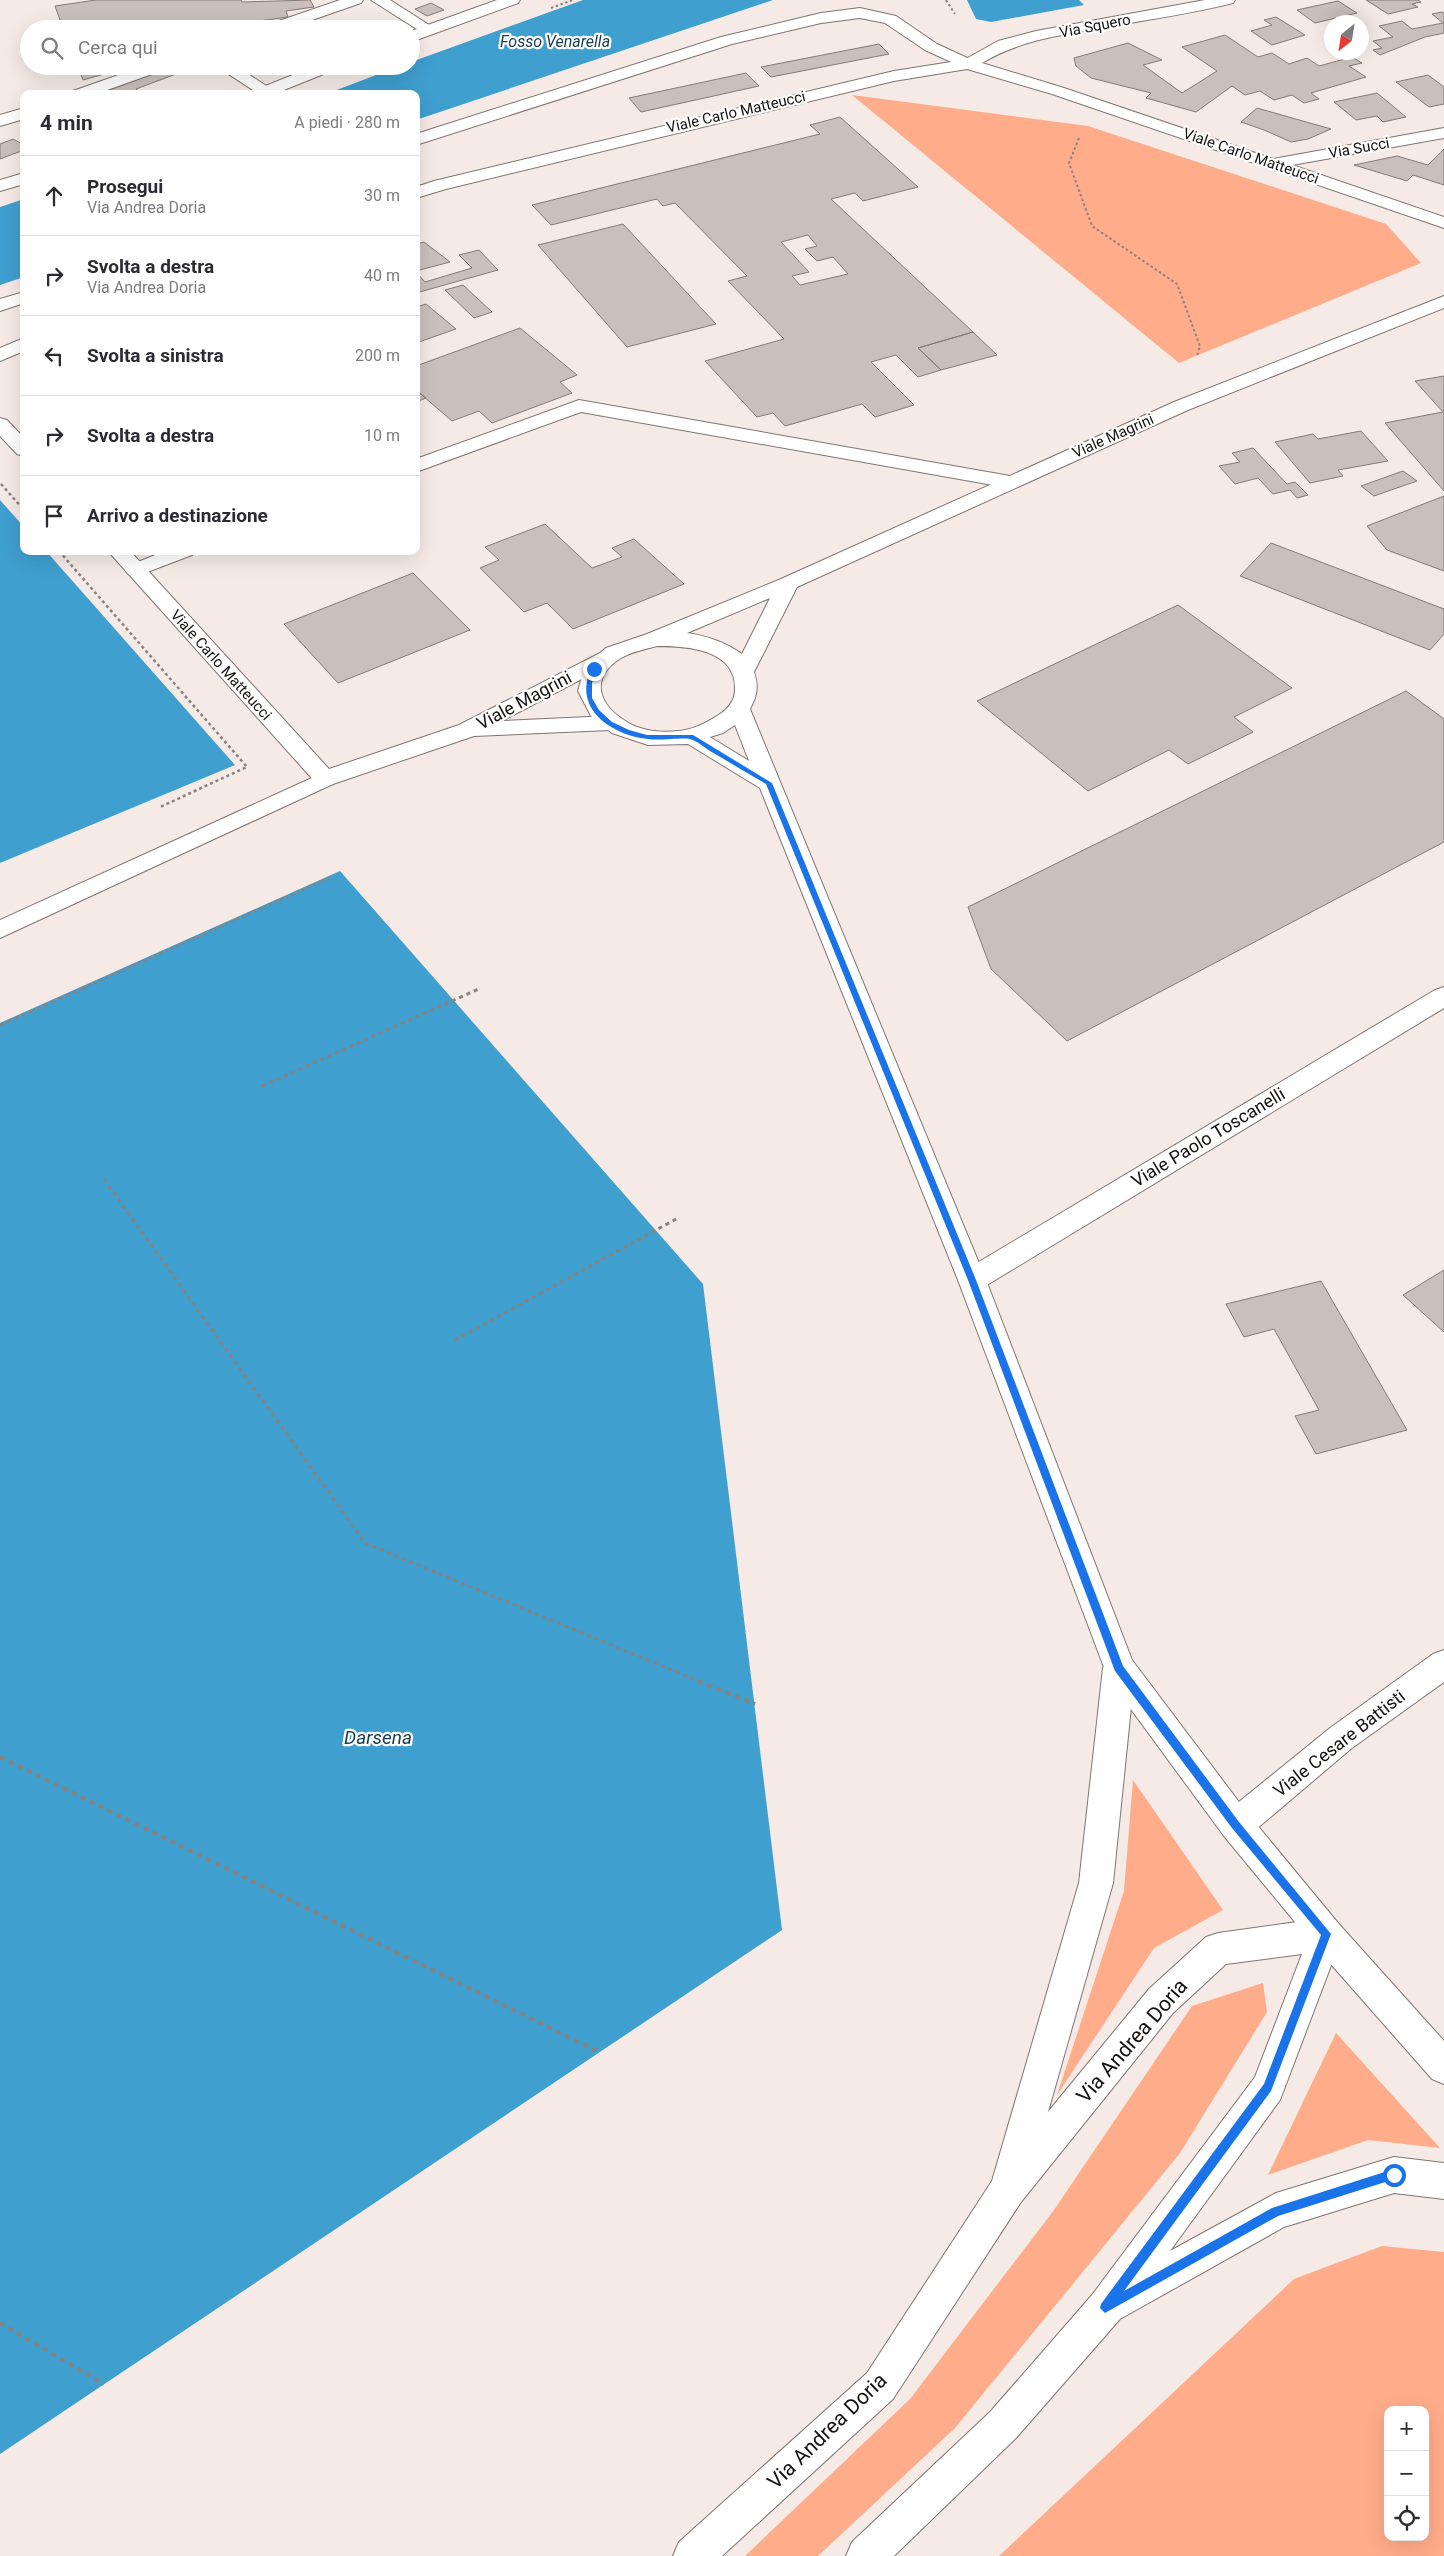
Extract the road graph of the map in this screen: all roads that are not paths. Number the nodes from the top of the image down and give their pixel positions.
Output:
1 (355, 0) edge
2 (379, 0) edge
3 (512, 0) edge
4 (1227, 0) edge
5 (1116, 6) dead end
6 (1128, 19) junction
7 (296, 20) edge
8 (412, 20) edge
9 (420, 25) edge
10 (429, 30) junction
11 (420, 34) edge
12 (1007, 44) junction
13 (968, 64) junction
14 (134, 75) edge
15 (237, 75) edge
16 (307, 75) edge
17 (91, 90) edge
18 (258, 90) edge
19 (270, 90) edge
20 (1058, 91) junction
21 (20, 114) edge
22 (0, 121) edge
23 (1444, 134) edge
24 (420, 139) edge
25 (1275, 163) junction
26 (20, 179) edge
27 (0, 186) edge
28 (420, 192) edge
29 (1444, 223) edge
30 (20, 298) edge
31 (1444, 302) edge
32 (0, 305) edge
33 (20, 346) edge
34 (0, 355) edge
35 (0, 424) edge
36 (20, 446) edge
37 (420, 465) edge
38 (1010, 482) junction
39 (122, 555) edge
40 (174, 555) edge
41 (135, 570) junction
42 (788, 583) junction
43 (655, 639) junction
44 (606, 656) junction
45 (743, 673) junction
46 (740, 710) junction
47 (610, 723) junction
48 (467, 730) junction
49 (691, 736) junction
50 (325, 779) junction
51 (769, 783) junction
52 (0, 930) edge
53 (1444, 996) edge
54 (972, 1280) junction
55 (1444, 1664) edge
56 (1119, 1668) junction
57 (1236, 1825) junction
58 (1326, 1934) junction
59 (1444, 2067) edge
60 (1444, 2181) edge
61 (1008, 2189) junction
62 (1105, 2308) junction
63 (693, 2556) edge
64 (866, 2556) edge

1 - 7 street
2 - 8 street
3 - 10 street
4 - 6 street, Via Squero
5 - 6 street
6 - 12 street, Via Squero
9 - 10 street
10 - 11 street
12 - 13 street, Via Squero
12 - 20 street, Viale Carlo Matteucci
13 - 20 street, Viale Carlo Matteucci
13 - 24 street
13 - 28 street, Viale Carlo Matteucci
14 - 17 street
15 - 18 street
16 - 19 street
20 - 25 street, Viale Carlo Matteucci
21 - 22 street
23 - 25 street, Via Succi
25 - 29 street, Viale Carlo Matteucci
26 - 27 street
30 - 32 street
31 - 38 street, Viale Magrini
33 - 34 street
35 - 36 street
37 - 38 street
38 - 42 street, Viale Magrini
39 - 41 street, Viale Carlo Matteucci
40 - 41 street
41 - 50 street, Viale Carlo Matteucci
42 - 43 street, Viale Magrini
42 - 45 street
43 - 44 street
43 - 45 street
44 - 47 street
44 - 48 street, Viale Magrini
45 - 46 street
46 - 49 street
46 - 51 street
47 - 48 street, Viale Magrini
47 - 49 street
48 - 50 street, Viale Magrini
49 - 51 street
50 - 52 street, Viale Magrini
51 - 54 street
53 - 54 street, Viale Paolo Toscanelli
54 - 56 street
55 - 57 street, Viale Cesare Battisti
56 - 57 street
56 - 61 street, Via Andrea Doria
57 - 58 street
58 - 59 street
58 - 61 street, Via Andrea Doria
58 - 62 street
60 - 62 street
61 - 63 street, Via Andrea Doria
62 - 64 street

